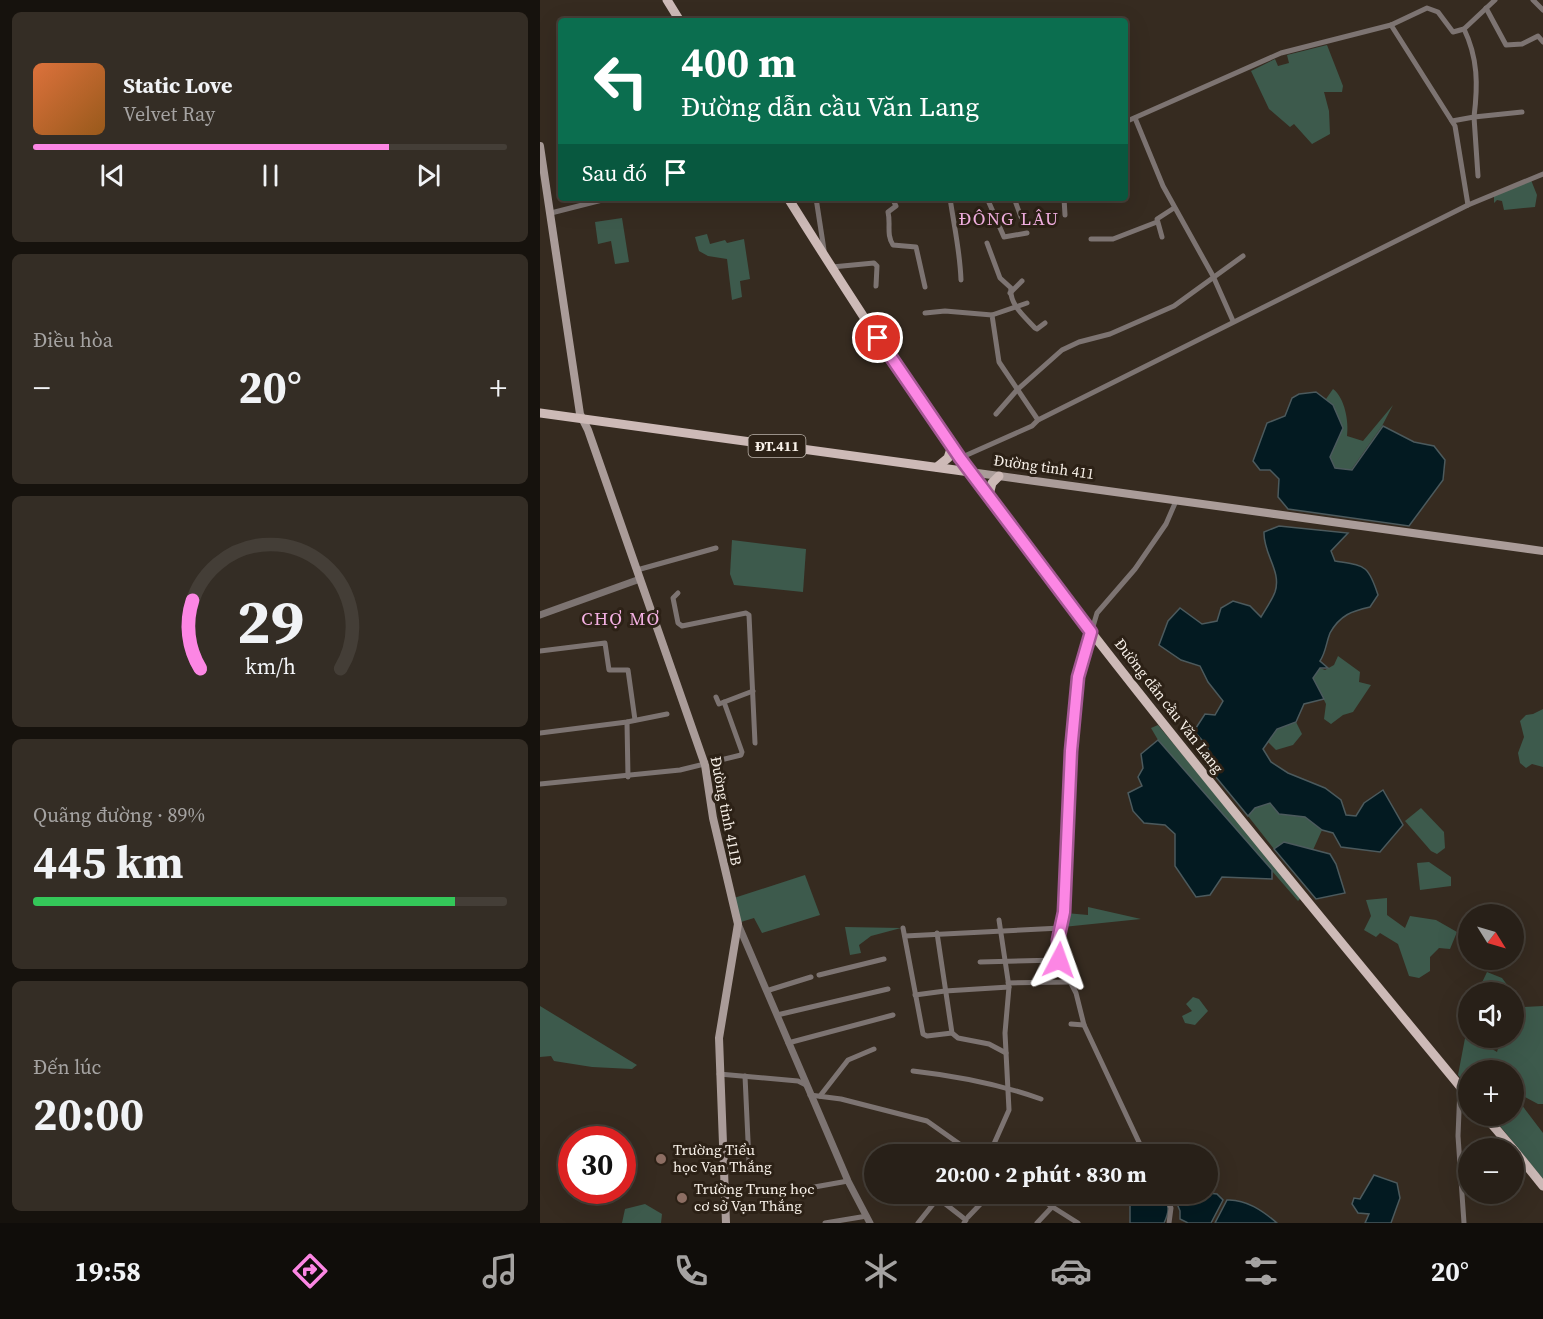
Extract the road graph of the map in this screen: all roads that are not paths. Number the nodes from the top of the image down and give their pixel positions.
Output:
1 (667, 0) edge
2 (1428, 0) edge
3 (1495, 0) edge
4 (1533, 0) edge
5 (1427, 8) junction
6 (1486, 8) junction
7 (1543, 10) edge
8 (678, 18) edge
9 (1391, 25) junction
10 (1464, 28) junction
11 (1543, 42) edge
12 (1522, 112) dead end
13 (1474, 117) junction
14 (1135, 118) junction
15 (1128, 121) edge
16 (1452, 121) junction
17 (540, 146) edge
18 (1543, 174) edge
19 (1478, 176) dead end
20 (598, 201) edge
21 (790, 201) edge
22 (816, 201) edge
23 (894, 201) edge
24 (950, 201) edge
25 (988, 201) edge
26 (1015, 201) edge
27 (1064, 201) edge
28 (1468, 205) junction
29 (1174, 208) junction
30 (551, 213) junction
31 (1065, 215) dead end
32 (1021, 217) dead end
33 (1157, 222) junction
34 (1027, 233) dead end
35 (1162, 237) dead end
36 (1091, 239) dead end
37 (987, 243) dead end
38 (1243, 256) dead end
39 (825, 258) junction
40 (830, 268) junction
41 (1213, 276) junction
42 (961, 280) dead end
43 (1022, 281) dead end
44 (876, 286) dead end
45 (925, 287) dead end
46 (1010, 294) junction
47 (1027, 303) dead end
48 (1016, 307) junction
49 (925, 313) dead end
50 (992, 315) junction
51 (1233, 321) junction
52 (1045, 323) dead end
53 (1017, 390) junction
54 (540, 413) edge
55 (996, 414) dead end
56 (1038, 420) junction
57 (583, 421) junction
58 (951, 446) junction
59 (960, 458) junction
60 (937, 467) junction
61 (970, 472) junction
62 (999, 476) junction
63 (989, 495) junction
64 (1176, 501) junction
65 (716, 548) dead end
66 (1543, 551) edge
67 (637, 570) junction
68 (640, 579) junction
69 (678, 593) dead end
70 (540, 615) edge
71 (1091, 632) junction
72 (540, 651) edge
73 (753, 691) junction
74 (716, 697) dead end
75 (724, 702) junction
76 (668, 714) dead end
77 (635, 720) junction
78 (627, 722) junction
79 (540, 734) edge
80 (755, 743) dead end
81 (705, 765) junction
82 (628, 777) junction
83 (540, 784) edge
84 (999, 920) dead end
85 (738, 924) junction
86 (903, 928) dead end
87 (1061, 928) junction
88 (999, 931) junction
89 (937, 933) junction
90 (905, 936) junction
91 (884, 959) dead end
92 (1005, 960) junction
93 (1059, 960) junction
94 (980, 962) dead end
95 (819, 975) dead end
96 (811, 978) dead end
97 (1070, 982) junction
98 (1009, 985) junction
99 (888, 989) dead end
100 (766, 991) junction
101 (945, 991) junction
102 (915, 995) junction
103 (777, 1015) junction
104 (893, 1015) dead end
105 (1071, 1024) dead end
106 (1084, 1025) junction
107 (952, 1033) junction
108 (788, 1043) junction
109 (874, 1049) dead end
110 (1006, 1053) junction
111 (914, 1071) dead end
112 (719, 1074) junction
113 (745, 1076) junction
114 (1458, 1084) edge
115 (806, 1085) junction
116 (1008, 1088) junction
117 (810, 1095) junction
118 (820, 1096) junction
119 (1041, 1099) dead end
120 (1458, 1126) edge
121 (1493, 1126) edge
122 (1504, 1138) edge
123 (959, 1144) edge
124 (994, 1144) edge
125 (1140, 1144) edge
126 (749, 1162) dead end
127 (1524, 1163) edge
128 (848, 1181) junction
129 (1543, 1186) edge
130 (792, 1191) dead end
131 (980, 1204) edge
132 (1047, 1204) edge
133 (1169, 1204) edge
134 (1052, 1207) junction
135 (968, 1217) dead end
136 (868, 1219) edge
137 (856, 1220) edge
138 (726, 1223) edge
139 (825, 1223) edge
140 (918, 1223) edge
141 (964, 1223) edge
142 (1037, 1223) edge
143 (1078, 1223) edge
144 (1169, 1223) edge
145 (1464, 1223) edge

1 - 8 main road
2 - 5 street
3 - 6 street
4 - 7 street
5 - 9 street
5 - 10 street
6 - 10 street
6 - 11 street
9 - 14 street
9 - 16 street
10 - 13 street
12 - 13 street
13 - 16 street
13 - 19 street
14 - 15 street
14 - 29 street
16 - 28 street
17 - 30 main road, Đường tỉnh 411B
18 - 28 street
20 - 30 street
21 - 39 main road, Đường dẫn cầu Văn Lang
22 - 39 street
23 - 45 street
24 - 42 street
25 - 34 street
26 - 32 street
27 - 31 street
28 - 51 street
29 - 33 street
29 - 41 street
30 - 57 main road, Đường tỉnh 411B
33 - 35 street
33 - 36 street
37 - 46 street
38 - 41 street
39 - 40 main road, Đường dẫn cầu Văn Lang
40 - 44 street
40 - 58 main road, Đường dẫn cầu Văn Lang
41 - 51 street
41 - 53 street
43 - 46 street
46 - 48 street
47 - 48 street
48 - 50 street
48 - 52 street
49 - 50 street
50 - 53 street
51 - 56 street
53 - 55 street
53 - 56 street
54 - 57 main road, Đường tỉnh 411 / ĐT.411
56 - 59 street
57 - 60 main road, Đường tỉnh 411 / ĐT.411
57 - 67 main road, Đường tỉnh 411B
58 - 59 main road, Đường dẫn cầu Văn Lang
58 - 60 main road
59 - 61 main road, Đường dẫn cầu Văn Lang
60 - 61 main road, Đường tỉnh 411 / ĐT.411
61 - 62 main road, Đường tỉnh 411 / ĐT.411
61 - 63 main road, Đường dẫn cầu Văn Lang
62 - 63 main road
62 - 64 main road, Đường tỉnh 411 / ĐT.411
63 - 71 main road, Đường dẫn cầu Văn Lang
64 - 66 main road, Đường tỉnh 411 / ĐT.411
64 - 71 street
65 - 67 street
67 - 68 main road, Đường tỉnh 411B
68 - 70 street
68 - 81 main road, Đường tỉnh 411B
69 - 73 street
71 - 87 street
71 - 114 main road, Đường dẫn cầu Văn Lang
72 - 77 street
73 - 75 street
73 - 80 street
74 - 75 street
75 - 81 street
76 - 77 street
77 - 78 street
78 - 79 street
78 - 82 street
81 - 82 street
81 - 85 main road, Đường tỉnh 411B
82 - 83 street
84 - 88 street
85 - 100 street
85 - 112 main road, Đường tỉnh 411B
86 - 90 street
87 - 88 street
87 - 93 street
88 - 89 street
88 - 92 street
89 - 90 street
89 - 101 street
90 - 102 street
91 - 95 street
92 - 93 street
92 - 94 street
92 - 98 street
93 - 97 street
96 - 100 street
97 - 98 street
97 - 106 street
98 - 101 street
98 - 110 street
99 - 103 street
100 - 103 street
101 - 102 street
101 - 107 street
102 - 107 street
103 - 108 street
104 - 108 street
105 - 106 street
106 - 125 street
107 - 110 street
108 - 115 street
109 - 118 street
110 - 116 street
111 - 116 street
112 - 113 street
112 - 138 main road, Đường tỉnh 411B
113 - 115 street
113 - 126 street
115 - 117 street
116 - 119 street
116 - 124 street
117 - 118 street
117 - 128 street
118 - 123 street
120 - 145 street
121 - 122 main road
127 - 129 main road
128 - 130 street
128 - 136 street
131 - 135 street
132 - 134 street
133 - 144 street
134 - 142 street
134 - 143 street
136 - 137 street
137 - 139 street
140 - 141 street

